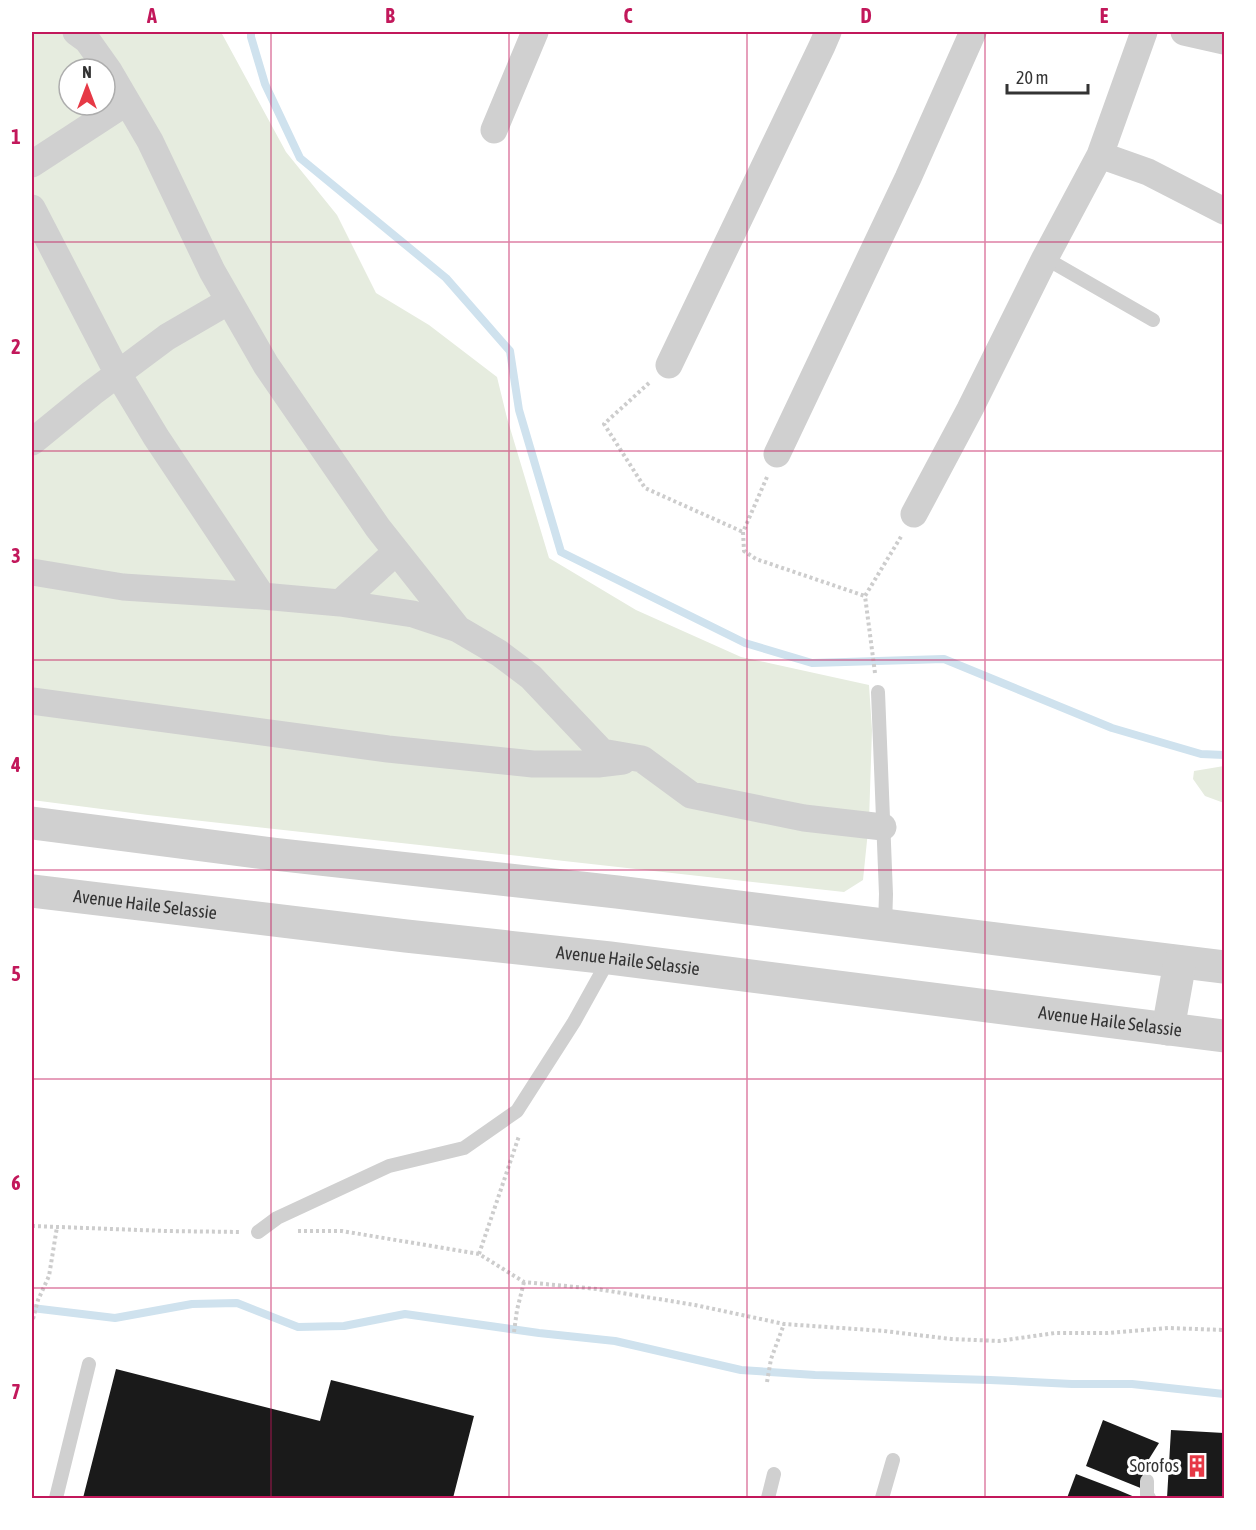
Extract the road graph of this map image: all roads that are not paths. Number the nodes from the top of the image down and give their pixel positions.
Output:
1 (75, 32) edge
2 (535, 32) edge
3 (828, 32) edge
4 (974, 32) edge
5 (1144, 32) edge
6 (1184, 32) edge
7 (1224, 41) edge
8 (128, 102) junction
9 (494, 130) dead end
10 (1100, 155) junction
11 (32, 164) edge
12 (32, 207) edge
13 (1224, 211) edge
14 (1046, 258) junction
15 (229, 301) junction
16 (1153, 320) dead end
17 (669, 365) road end
18 (118, 374) junction
19 (32, 442) edge
20 (777, 454) road end
21 (914, 514) road end
22 (396, 552) junction
23 (32, 572) edge
24 (261, 596) junction
25 (340, 603) junction
26 (458, 629) junction
27 (878, 692) road end
28 (32, 701) edge
29 (642, 759) junction
30 (32, 823) edge
31 (883, 826) junction
32 (32, 891) edge
33 (885, 926) junction
34 (610, 958) junction
35 (1180, 962) junction
36 (1224, 967) edge
37 (1167, 1029) junction
38 (1224, 1036) edge
39 (258, 1232) road end
40 (89, 1364) dead end
41 (893, 1460) dead end
42 (774, 1474) dead end
43 (1147, 1481) dead end
44 (56, 1498) edge
45 (768, 1498) edge
46 (882, 1498) edge
47 (1149, 1498) edge

1 - 8 street
2 - 9 street
3 - 17 street
4 - 20 street
5 - 10 street
6 - 7 street
8 - 11 street
8 - 15 street
10 - 13 street
10 - 14 street
12 - 18 street
14 - 16 lane
14 - 21 street
15 - 18 street
15 - 22 street
18 - 19 street
18 - 24 street
22 - 25 street
22 - 26 street
23 - 24 street
24 - 25 street
25 - 26 street
26 - 29 street
27 - 31 lane
28 - 29 street
29 - 31 street
30 - 33 street
31 - 33 lane
32 - 34 street, Avenue Haile Selassie
33 - 35 street
34 - 37 street, Avenue Haile Selassie
34 - 39 lane
35 - 36 street
35 - 37 street
37 - 38 street, Avenue Haile Selassie
40 - 44 lane
41 - 46 lane
42 - 45 lane
43 - 47 lane

